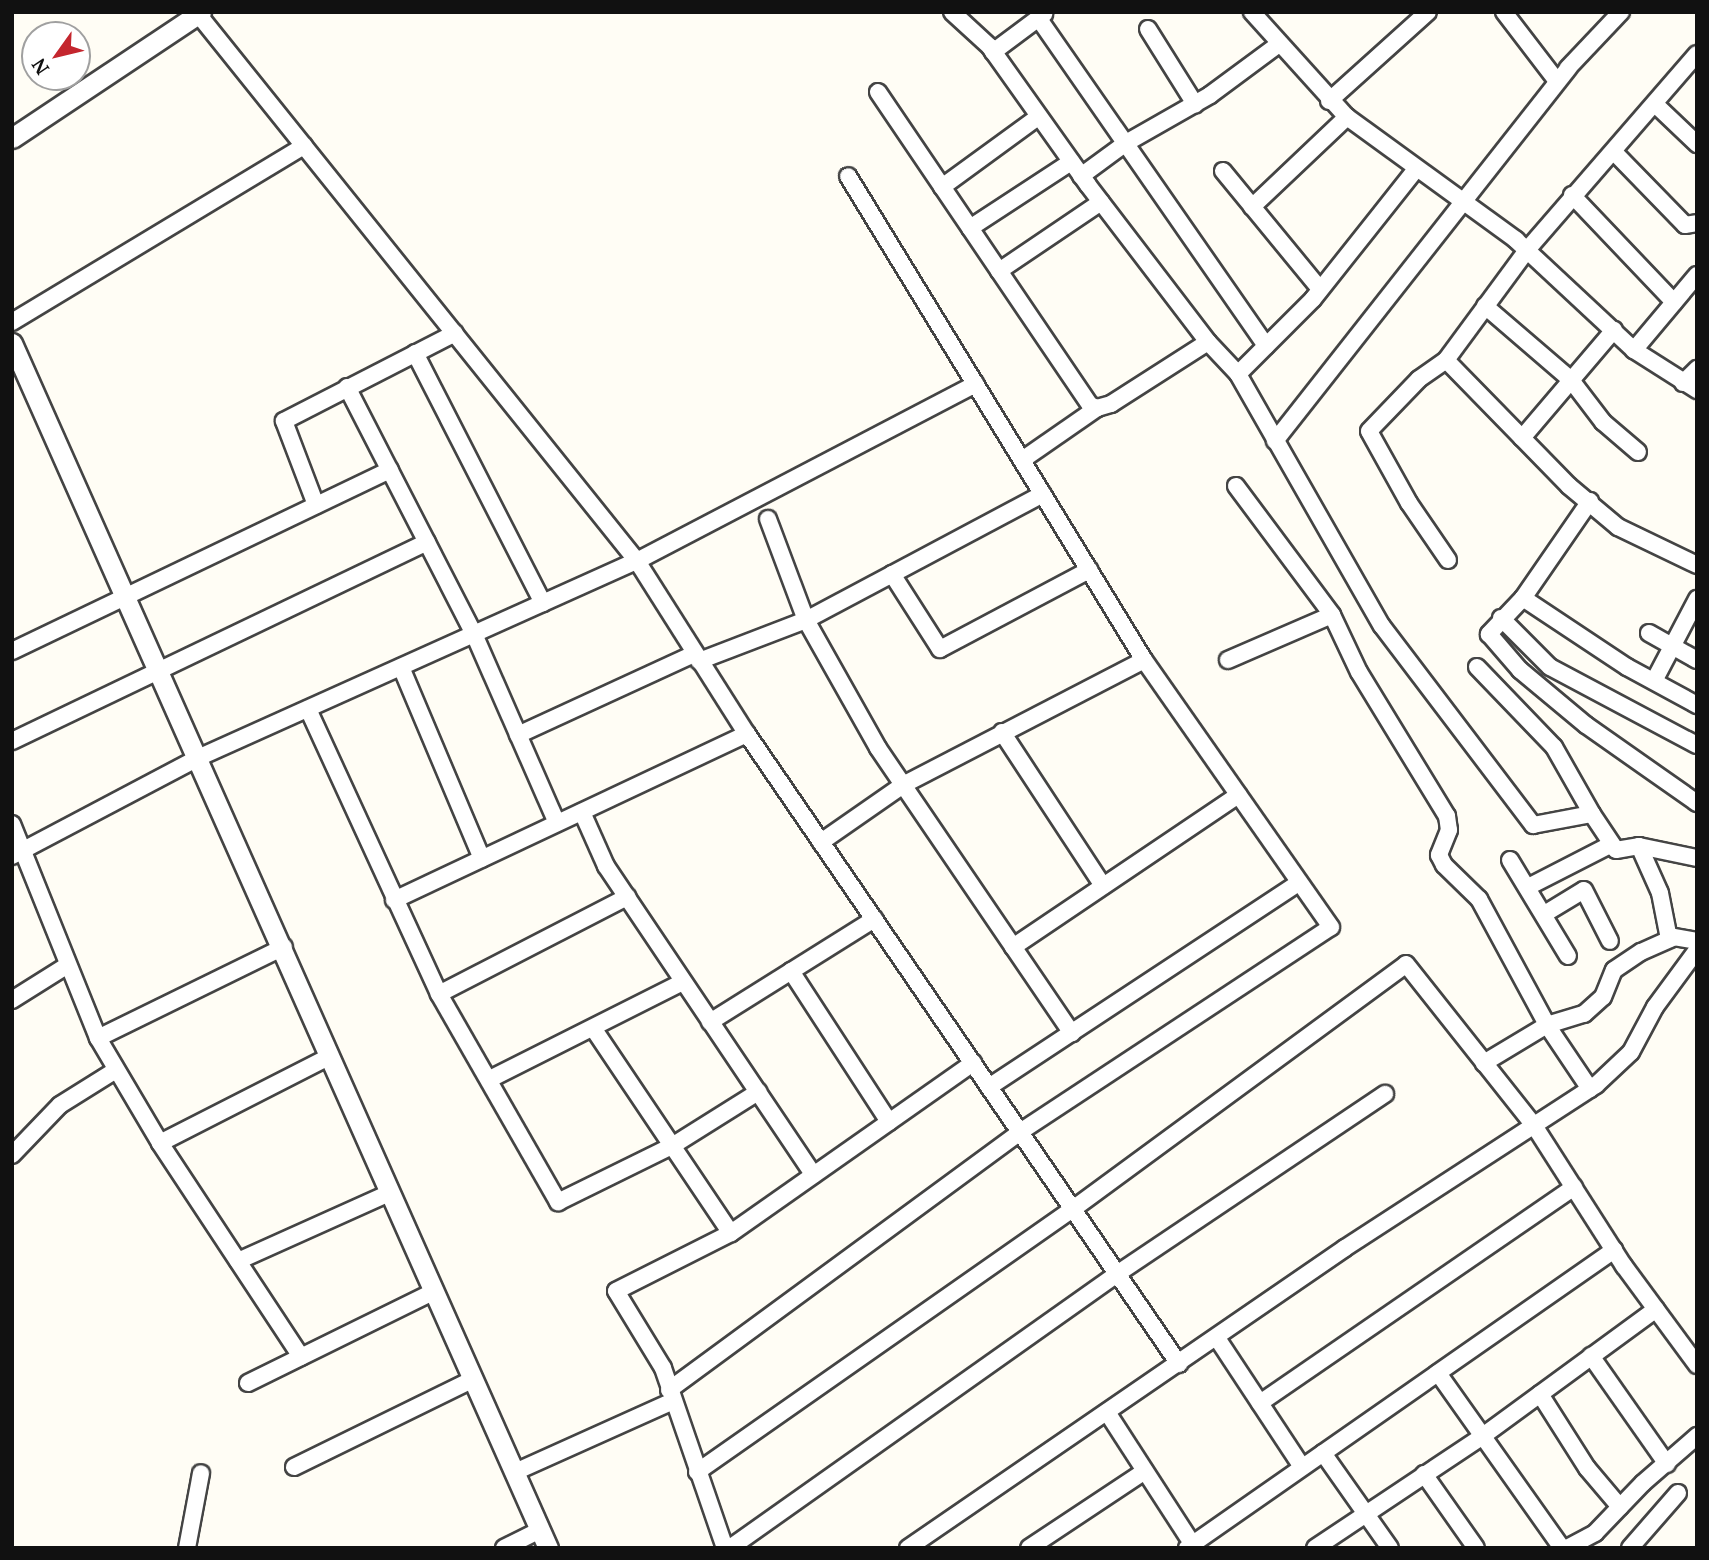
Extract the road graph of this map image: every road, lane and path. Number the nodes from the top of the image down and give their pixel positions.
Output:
1 (952, 12) edge
2 (1252, 12) edge
3 (1428, 12) edge
4 (1504, 12) edge
5 (1621, 12) edge
6 (199, 13) edge
7 (1042, 16) edge
8 (1148, 29) dead end
9 (1279, 44) junction
10 (993, 52) junction
11 (1696, 57) edge
12 (1557, 81) junction
13 (878, 93) dead end
14 (1329, 100) junction
15 (1195, 104) junction
16 (1656, 104) junction
17 (1038, 117) junction
18 (1347, 117) junction
19 (12, 138) edge
20 (1126, 143) junction
21 (1697, 144) edge
22 (304, 146) junction
23 (1615, 153) junction
24 (1071, 162) junction
25 (1416, 169) junction
26 (1223, 171) dead end
27 (848, 176) dead end
28 (1082, 176) junction
29 (942, 187) junction
30 (1572, 195) junction
31 (1461, 201) junction
32 (1101, 202) junction
33 (1252, 207) junction
34 (1697, 223) edge
35 (970, 228) junction
36 (1527, 250) junction
37 (999, 271) junction
38 (1697, 275) edge
39 (1320, 289) junction
40 (1674, 302) junction
41 (1485, 306) junction
42 (12, 322) edge
43 (1614, 331) junction
44 (456, 333) junction
45 (1208, 342) junction
46 (12, 343) edge
47 (1266, 346) junction
48 (1634, 350) junction
49 (415, 353) junction
50 (1446, 360) junction
51 (1697, 369) edge
52 (1238, 374) junction
53 (1571, 380) junction
54 (975, 384) junction
55 (347, 387) junction
56 (1690, 387) edge
57 (1097, 408) junction
58 (1522, 438) junction
59 (1275, 441) junction
60 (1638, 452) dead end
61 (1022, 460) junction
62 (390, 470) junction
63 (1236, 486) dead end
64 (1043, 494) junction
65 (1590, 500) junction
66 (316, 505) junction
67 (768, 519) dead end
68 (427, 542) junction
69 (1448, 560) dead end
70 (637, 561) junction
71 (1697, 565) edge
72 (1089, 570) junction
73 (892, 574) junction
74 (124, 598) junction
75 (1522, 598) junction
76 (1697, 599) edge
77 (543, 603) junction
78 (1332, 615) junction
79 (1501, 618) junction
80 (806, 620) junction
81 (1649, 633) dead end
82 (474, 634) junction
83 (1672, 646) junction
84 (12, 651) edge
85 (697, 657) junction
86 (1144, 660) junction
87 (1228, 660) dead end
88 (1697, 660) edge
89 (401, 667) junction
90 (1477, 667) dead end
91 (158, 671) junction
92 (1654, 681) junction
93 (1697, 705) edge
94 (308, 709) junction
95 (1002, 732) junction
96 (747, 734) junction
97 (518, 735) junction
98 (12, 741) edge
99 (1697, 745) edge
100 (200, 757) junction
101 (903, 785) junction
102 (1238, 795) junction
103 (1697, 803) edge
104 (582, 812) junction
105 (1592, 814) junction
106 (557, 823) junction
107 (12, 824) edge
108 (821, 842) junction
109 (1612, 844) junction
110 (1639, 846) junction
111 (17, 853) edge
112 (1697, 858) edge
113 (482, 859) junction
114 (1510, 860) dead end
115 (1297, 884) junction
116 (1103, 886) junction
117 (1528, 887) junction
118 (627, 897) junction
119 (394, 900) junction
120 (1545, 914) junction
121 (874, 919) junction
122 (1669, 939) junction
123 (1611, 941) dead end
124 (1697, 941) edge
125 (284, 947) junction
126 (1013, 947) junction
127 (1697, 950) edge
128 (1568, 956) dead end
129 (66, 966) junction
130 (791, 971) junction
131 (683, 982) junction
132 (439, 994) junction
133 (12, 1000) edge
134 (710, 1022) junction
135 (1547, 1024) junction
136 (593, 1028) junction
137 (1072, 1033) junction
138 (98, 1038) junction
139 (329, 1057) junction
140 (973, 1063) junction
141 (1484, 1063) junction
142 (116, 1070) junction
143 (489, 1079) junction
144 (989, 1087) junction
145 (1590, 1089) junction
146 (758, 1092) junction
147 (1385, 1094) dead end
148 (889, 1122) junction
149 (1535, 1127) junction
150 (1020, 1132) junction
151 (160, 1143) junction
152 (672, 1146) junction
153 (12, 1155) edge
154 (814, 1175) junction
155 (1574, 1188) junction
156 (389, 1193) junction
157 (1073, 1209) junction
158 (731, 1233) junction
159 (1614, 1250) junction
160 (238, 1261) junction
161 (1117, 1274) junction
162 (435, 1291) junction
163 (1656, 1309) junction
164 (1217, 1338) junction
165 (1591, 1356) junction
166 (301, 1357) junction
167 (1179, 1364) junction
168 (1697, 1365) edge
169 (1438, 1373) junction
170 (474, 1379) junction
171 (248, 1382) dead end
172 (1540, 1394) junction
173 (671, 1395) junction
174 (1260, 1404) junction
175 (1107, 1412) junction
176 (1697, 1436) edge
177 (1480, 1437) junction
178 (1323, 1452) junction
179 (1667, 1465) junction
180 (294, 1467) dead end
181 (1303, 1467) junction
182 (1145, 1471) junction
183 (201, 1472) dead end
184 (515, 1472) junction
185 (697, 1472) junction
186 (1424, 1474) junction
187 (1678, 1493) dead end
188 (1620, 1507) junction
189 (1363, 1514) junction
190 (544, 1539) edge
191 (1192, 1546) edge
192 (187, 1548) edge
193 (504, 1548) edge
194 (724, 1548) edge
195 (730, 1548) edge
196 (908, 1548) edge
197 (1030, 1548) edge
198 (1315, 1548) edge
199 (1390, 1548) edge
200 (1476, 1548) edge
201 (1564, 1548) edge
202 (1630, 1548) edge

1 - 10 street
2 - 9 street
3 - 14 street
4 - 12 street
5 - 12 street
6 - 19 street
6 - 22 street
7 - 10 street
7 - 20 street
8 - 15 street
9 - 14 street
9 - 15 street
10 - 17 street
11 - 16 street
12 - 31 street
13 - 29 street
14 - 18 street
15 - 20 street
16 - 21 street
16 - 23 street
17 - 24 street
17 - 29 street
18 - 25 street
18 - 33 street
20 - 28 street
20 - 47 street
22 - 42 street
22 - 44 street
23 - 30 street
23 - 34 street
24 - 28 street
24 - 35 street
25 - 31 street
25 - 39 street
26 - 33 street
27 - 54 street
28 - 32 street
29 - 35 street
30 - 36 street
30 - 40 street
31 - 36 street
31 - 59 street
32 - 37 street
32 - 45 street
33 - 39 street
35 - 37 street
36 - 41 street
36 - 43 street
37 - 57 street
38 - 40 street
39 - 47 street
40 - 48 street
41 - 50 street
41 - 53 street
43 - 48 street
43 - 53 street
44 - 49 street
44 - 70 street
45 - 52 street
45 - 57 street
46 - 74 street
47 - 52 street
48 - 56 street
49 - 55 street
49 - 77 street
50 - 58 street
50 - 69 street
51 - 56 street
52 - 59 street
53 - 58 street
53 - 60 street
54 - 61 street
54 - 70 street
55 - 62 street
55 - 66 street
57 - 61 street
58 - 65 street
59 - 105 street
61 - 64 street
62 - 66 street
62 - 68 street
63 - 78 street
64 - 72 street
64 - 73 street
65 - 71 street
65 - 75 street
66 - 74 street
67 - 80 street
68 - 82 street
68 - 91 street
70 - 77 street
70 - 85 street
72 - 73 street
72 - 86 street
73 - 80 street
74 - 84 street
74 - 91 street
75 - 79 street
75 - 92 street
76 - 83 street
77 - 82 street
78 - 87 street
78 - 135 street
79 - 99 street
79 - 103 street
80 - 85 street
80 - 101 street
81 - 83 street
82 - 89 street
82 - 97 street
83 - 88 street
83 - 92 street
85 - 96 street
85 - 97 street
86 - 95 street
86 - 102 street
89 - 94 street
89 - 113 street
90 - 105 street
91 - 98 street
91 - 100 street
92 - 93 street
94 - 100 street
94 - 119 street
95 - 101 street
95 - 116 street
96 - 104 street
96 - 108 street
97 - 106 street
100 - 111 street
100 - 125 street
101 - 108 street
101 - 126 street
102 - 115 street
102 - 116 street
104 - 106 street
104 - 118 street
105 - 109 street
106 - 113 street
107 - 111 street
108 - 121 street
109 - 110 street
109 - 117 street
110 - 112 street
110 - 122 street
111 - 129 street
113 - 119 street
114 - 117 street
115 - 137 street
115 - 150 street
116 - 126 street
117 - 120 street
118 - 131 street
118 - 132 street
119 - 132 street
120 - 123 street
120 - 128 street
121 - 130 street
121 - 140 street
122 - 124 street
122 - 135 street
125 - 138 street
125 - 139 street
126 - 137 street
127 - 145 street
129 - 133 street
129 - 138 street
130 - 134 street
130 - 148 street
131 - 134 street
131 - 136 street
132 - 143 street
134 - 146 street
135 - 141 street
135 - 145 street
136 - 143 street
136 - 152 street
137 - 144 street
138 - 142 street
139 - 151 street
139 - 156 street
140 - 144 street
140 - 148 street
141 - 149 street
141 - 157 street
142 - 151 street
142 - 153 street
143 - 152 street
144 - 150 street
145 - 149 street
146 - 152 street
146 - 154 street
147 - 161 street
148 - 154 street
149 - 155 street
149 - 164 street
150 - 157 street
150 - 173 street
151 - 160 street
152 - 158 street
154 - 158 street
155 - 159 street
155 - 174 street
156 - 160 street
156 - 162 street
157 - 161 street
157 - 185 street
158 - 173 street
159 - 163 street
159 - 169 street
160 - 166 street
161 - 167 street
161 - 195 street
162 - 166 street
162 - 170 street
163 - 165 street
163 - 168 street
164 - 167 street
164 - 174 street
165 - 172 street
165 - 179 street
166 - 171 street
167 - 175 street
169 - 177 street
169 - 178 street
170 - 180 street
170 - 184 street
172 - 177 street
172 - 188 street
173 - 184 street
173 - 185 street
174 - 181 street
175 - 182 street
175 - 196 street
176 - 179 street
177 - 186 street
177 - 201 street
178 - 181 street
178 - 189 street
179 - 188 street
181 - 191 street
182 - 191 street
182 - 197 street
183 - 192 street
184 - 190 street
185 - 194 street
186 - 189 street
186 - 200 street
187 - 202 street
188 - 201 street
189 - 198 street
189 - 199 street
190 - 193 street

